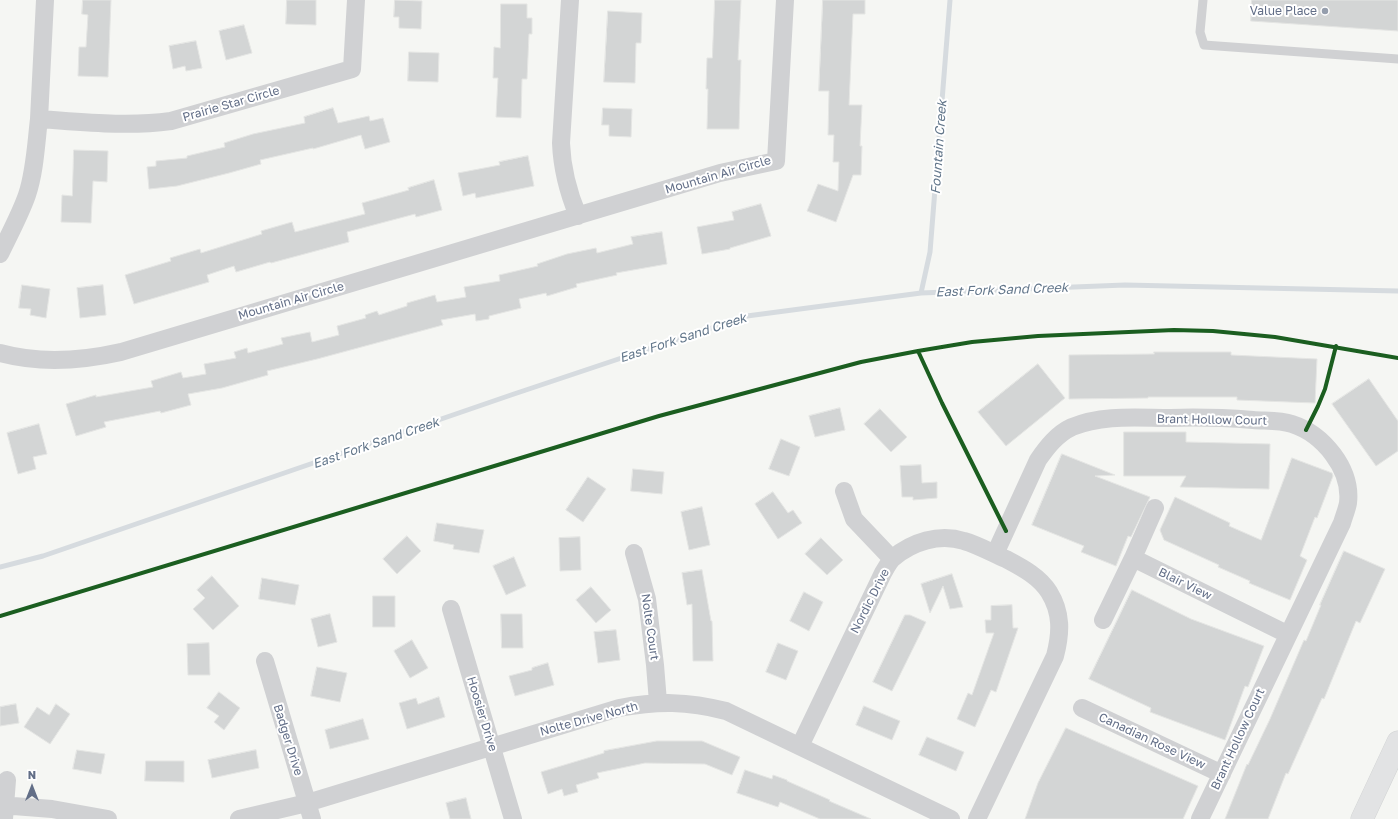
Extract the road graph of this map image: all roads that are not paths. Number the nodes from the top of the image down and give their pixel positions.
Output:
1 (46, 0) edge
2 (356, 0) edge
3 (570, 0) edge
4 (785, 0) edge
5 (1203, 0) edge
6 (1398, 59) edge
7 (39, 119) junction
8 (578, 216) junction
9 (0, 254) edge
10 (0, 353) edge
11 (844, 491) dead end
12 (1155, 508) dead end
13 (634, 553) dead end
14 (995, 554) junction
15 (1133, 558) junction
16 (892, 559) junction
17 (450, 609) dead end
18 (1103, 620) dead end
19 (1287, 634) junction
20 (265, 660) dead end
21 (658, 702) junction
22 (1082, 708) dead end
23 (1398, 742) edge
24 (800, 746) junction
25 (492, 747) junction
26 (1222, 774) junction
27 (7, 780) dead end
28 (3, 810) edge
29 (310, 811) edge
30 (108, 819) edge
31 (239, 819) edge
32 (513, 819) edge
33 (951, 819) edge
34 (977, 819) edge
35 (1200, 819) edge
36 (1362, 819) edge

1 - 7 street
2 - 7 street, Prairie Star Circle
3 - 8 street
4 - 8 street, Mountain Air Circle
5 - 6 lane
7 - 9 street
8 - 10 street, Mountain Air Circle
11 - 16 street
12 - 15 street
13 - 21 street, Nolte Court
14 - 16 street, Nordic Drive
14 - 19 street, Brant Hollow Court
14 - 34 street, Nordic Drive
15 - 18 street
15 - 19 street, Blair View
16 - 24 street, Nordic Drive
17 - 25 street, Hoosier Drive
19 - 26 street, Brant Hollow Court
20 - 29 street, Badger Drive
21 - 24 street, Nolte Drive North
21 - 25 street, Nolte Drive North
22 - 26 street, Canadian Rose View
23 - 36 highway
24 - 33 street, Nolte Drive North
25 - 29 street, Nolte Drive North
25 - 32 street, Hoosier Drive
26 - 35 street, Brant Hollow Court
27 - 28 street
28 - 30 street
29 - 31 street, Nolte Drive North

